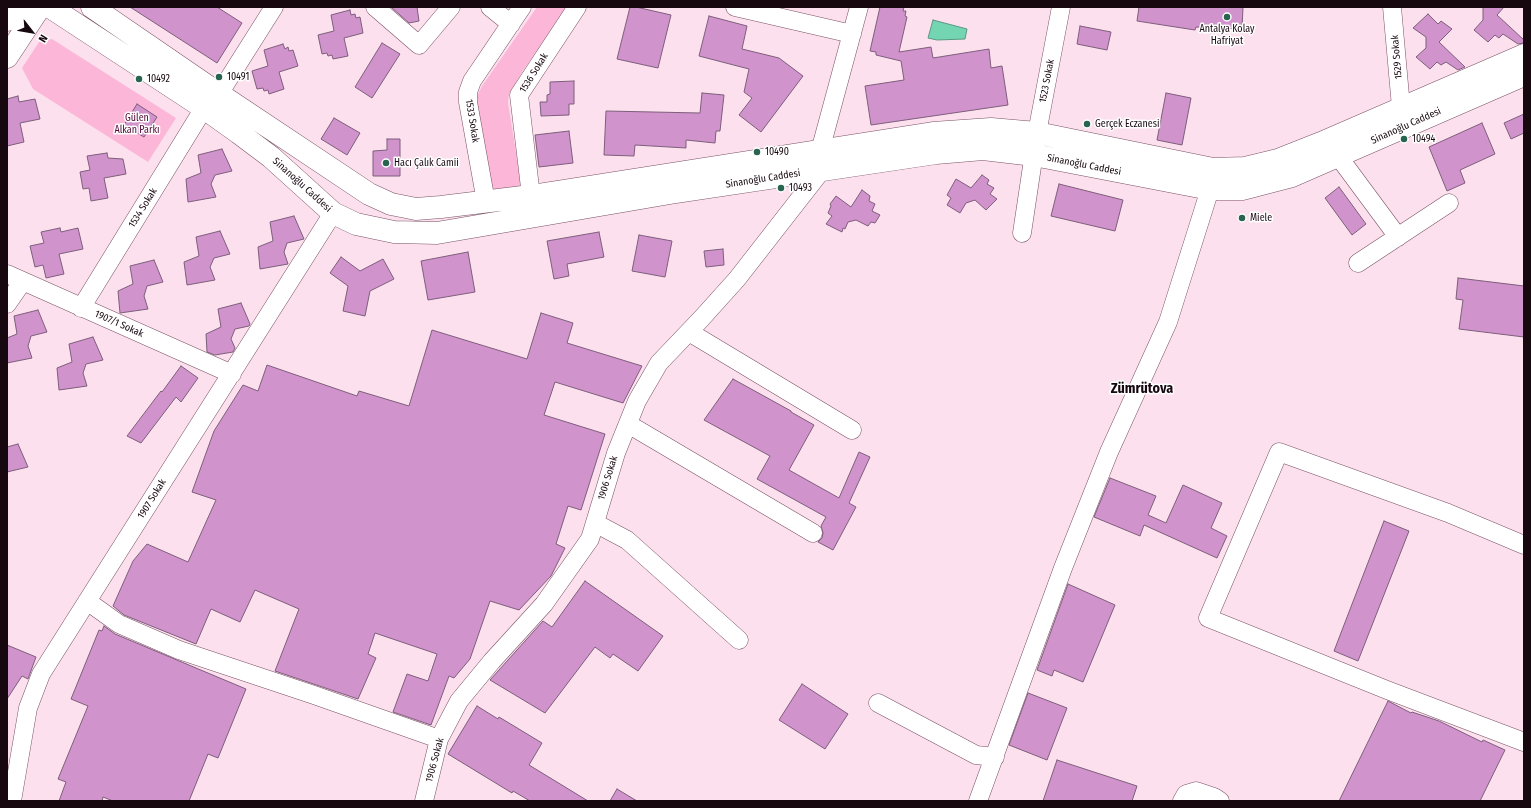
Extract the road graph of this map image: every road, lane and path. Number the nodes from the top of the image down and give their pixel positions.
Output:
1 (16, 7) edge
2 (40, 7) edge
3 (50, 7) edge
4 (92, 7) edge
5 (274, 7) edge
6 (375, 7) edge
7 (451, 7) edge
8 (490, 7) edge
9 (522, 7) edge
10 (576, 7) edge
11 (736, 7) edge
12 (859, 7) edge
13 (1061, 7) edge
14 (1392, 7) edge
15 (7, 20) edge
16 (510, 24) junction
17 (852, 34) junction
18 (1524, 55) edge
19 (7, 56) edge
20 (1524, 75) edge
21 (212, 101) junction
22 (1402, 107) junction
23 (1037, 133) junction
24 (1034, 155) junction
25 (1338, 156) junction
26 (821, 160) junction
27 (1210, 189) junction
28 (531, 196) junction
29 (486, 202) junction
30 (1449, 203) dead end
31 (333, 213) junction
32 (1022, 233) dead end
33 (1398, 237) junction
34 (1358, 263) dead end
35 (15, 277) edge
36 (7, 304) edge
37 (81, 308) junction
38 (689, 332) junction
39 (232, 374) junction
40 (628, 424) junction
41 (852, 430) dead end
42 (595, 522) junction
43 (813, 533) dead end
44 (1524, 545) edge
45 (88, 601) junction
46 (739, 640) dead end
47 (878, 703) dead end
48 (439, 739) junction
49 (1524, 742) edge
50 (994, 757) junction
51 (12, 801) edge
52 (424, 801) edge
53 (978, 801) edge
54 (1182, 801) edge
55 (1220, 801) edge

1 - 15 main road
2 - 19 main road
3 - 21 main road, Si̇nanoğlu Caddesi
4 - 21 main road, Si̇nanoğlu Caddesi
5 - 21 street, 1534 Sokak
6 - 7 street
8 - 16 street
9 - 16 street, 1533 Sokak
10 - 28 street, 1536 Sokak
11 - 17 street
12 - 17 street
13 - 23 street, 1523 Sokak
14 - 22 street, 1529 Sokak
16 - 29 street, 1533 Sokak
17 - 26 street
18 - 22 main road, Si̇nanoğlu Caddesi
20 - 25 main road, Si̇nanoğlu Caddesi
21 - 29 main road, Si̇nanoğlu Caddesi
21 - 31 main road, Si̇nanoğlu Caddesi
21 - 37 street, 1534 Sokak
22 - 23 main road, Si̇nanoğlu Caddesi
23 - 24 street, 1523 Sokak
23 - 26 main road, Si̇nanoğlu Caddesi
24 - 26 main road, Si̇nanoğlu Caddesi
24 - 27 main road, Si̇nanoğlu Caddesi
24 - 32 street, 1523 Sokak
25 - 27 main road, Si̇nanoğlu Caddesi
25 - 33 street
26 - 28 main road, Si̇nanoğlu Caddesi
26 - 31 main road, Si̇nanoğlu Caddesi
26 - 38 street, 1906 Sokak
27 - 50 street
28 - 29 main road, Si̇nanoğlu Caddesi
30 - 33 street
31 - 39 street, 1907 Sokak
33 - 34 street
35 - 36 street
35 - 37 street, 1907/1 Sokak
37 - 39 street, 1907/1 Sokak
38 - 40 street, 1906 Sokak
38 - 41 street
39 - 45 street, 1907 Sokak
40 - 42 street, 1906 Sokak
40 - 43 street
42 - 46 street
42 - 48 street, 1906 Sokak
44 - 49 street
45 - 48 street
45 - 51 street, 1907 Sokak
47 - 50 street
48 - 52 street, 1906 Sokak
50 - 53 street
54 - 55 street

